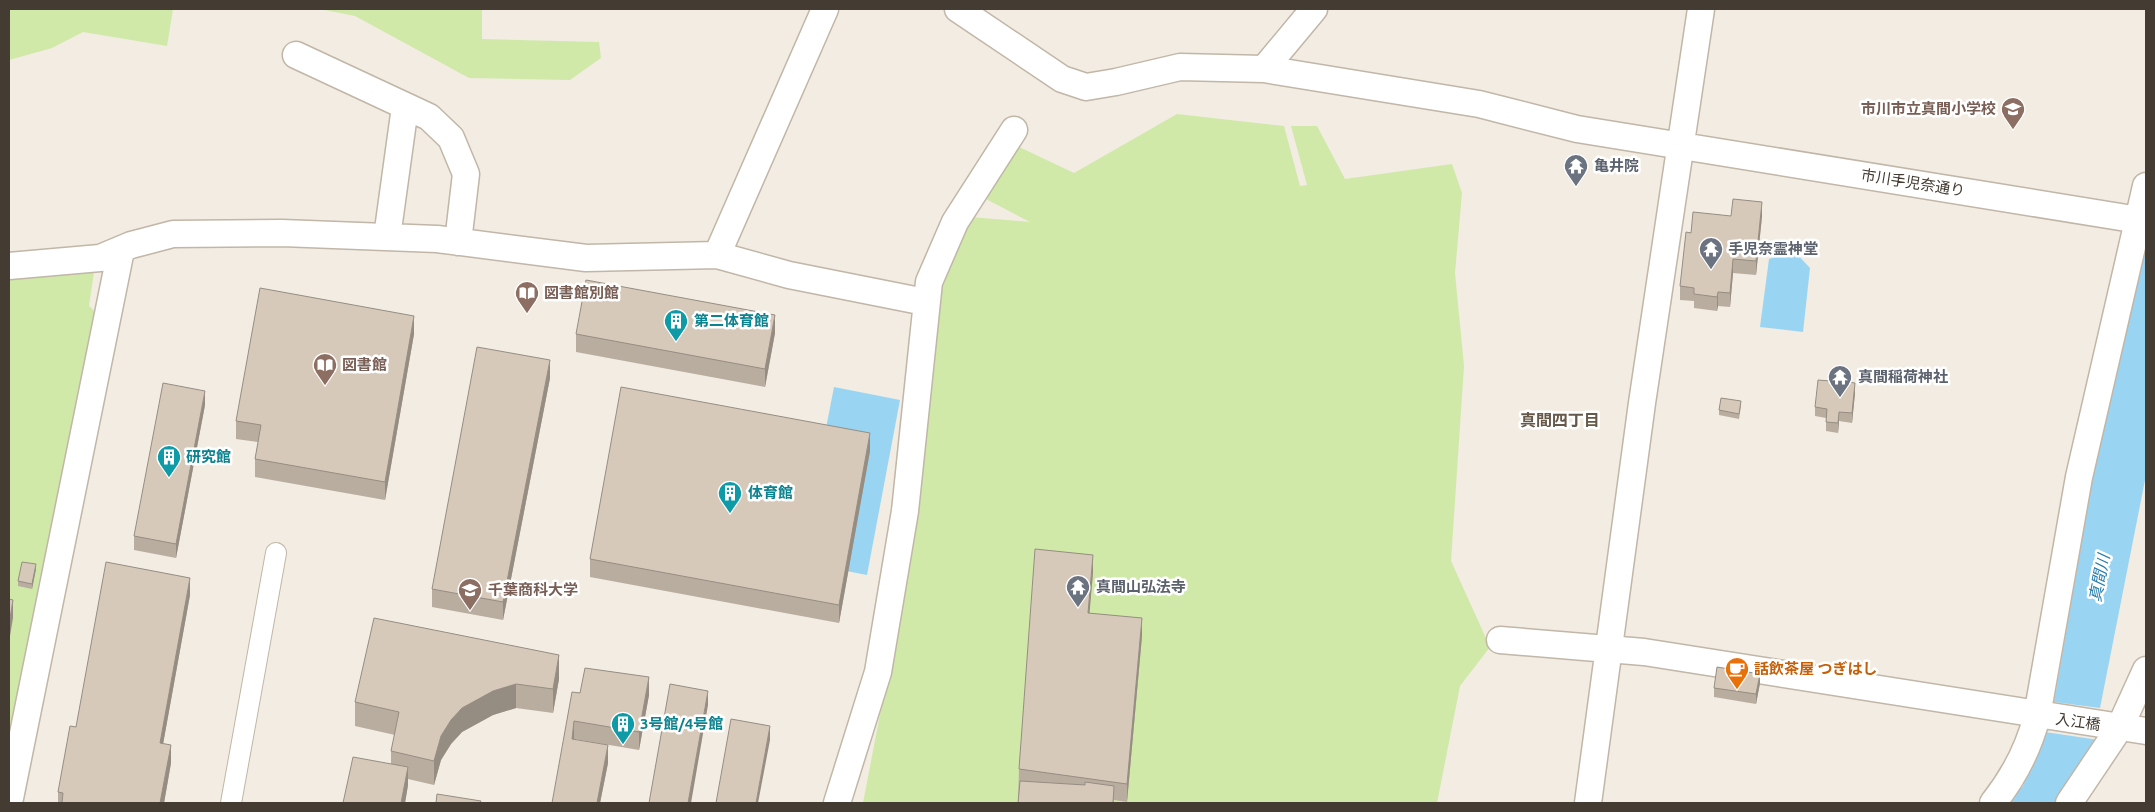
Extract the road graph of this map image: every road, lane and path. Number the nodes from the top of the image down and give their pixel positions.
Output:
1 (826, 9) edge
2 (958, 9) edge
3 (1314, 9) edge
4 (1701, 9) edge
5 (296, 54) dead end
6 (1264, 69) junction
7 (406, 106) junction
8 (1014, 130) dead end
9 (1680, 144) junction
10 (2146, 186) edge
11 (2143, 221) edge
12 (387, 237) junction
13 (458, 242) junction
14 (122, 250) junction
15 (717, 255) junction
16 (9, 266) edge
17 (925, 302) junction
18 (276, 553) dead end
19 (1500, 640) dead end
20 (1610, 650) junction
21 (2146, 670) edge
22 (2037, 716) junction
23 (2120, 727) junction
24 (2146, 732) edge
25 (9, 803) edge
26 (231, 803) edge
27 (837, 803) edge
28 (1588, 803) edge
29 (1993, 803) edge
30 (2069, 803) edge

1 - 15 street
2 - 6 street, 市川手児奈通り
3 - 6 street
4 - 9 street
5 - 7 street
6 - 9 street, 市川手児奈通り
7 - 12 street
7 - 13 street
8 - 17 street
9 - 11 street, 市川手児奈通り
9 - 20 street
10 - 11 street
11 - 22 street
12 - 13 street
12 - 14 street
13 - 15 street
14 - 16 street
14 - 25 street
15 - 17 street
17 - 27 street
18 - 26 street
19 - 20 street, 入江橋
20 - 22 street, 入江橋
20 - 28 street
21 - 23 street
22 - 23 street, 入江橋
22 - 29 street
23 - 24 street, 入江橋
23 - 30 street

